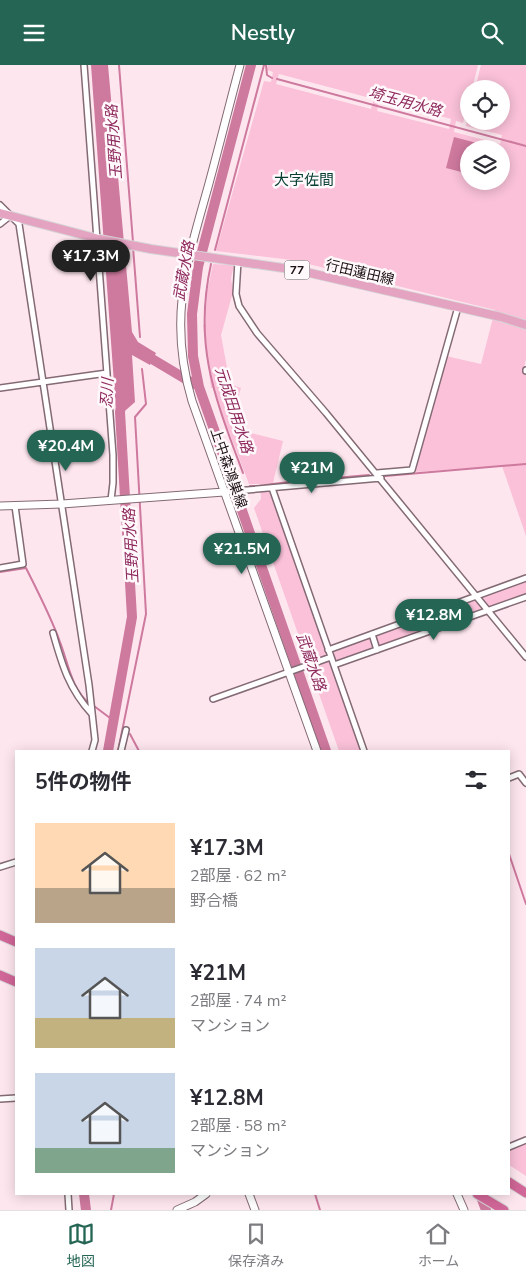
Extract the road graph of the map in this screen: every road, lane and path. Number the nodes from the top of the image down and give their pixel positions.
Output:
1 (84, 65) edge
2 (240, 65) edge
3 (0, 205) edge
4 (0, 213) edge
5 (10, 216) junction
6 (0, 224) edge
7 (98, 239) junction
8 (192, 254) junction
9 (238, 260) junction
10 (458, 307) junction
11 (526, 325) edge
12 (107, 373) junction
13 (42, 382) junction
14 (0, 388) edge
15 (377, 473) junction
16 (381, 478) junction
17 (272, 487) junction
18 (227, 492) junction
19 (113, 500) junction
20 (0, 505) edge
21 (62, 505) junction
22 (15, 506) junction
23 (0, 568) edge
24 (526, 578) edge
25 (476, 596) junction
26 (526, 597) edge
27 (452, 604) junction
28 (489, 611) junction
29 (459, 621) junction
30 (52, 633) dead end
31 (372, 634) junction
32 (328, 650) junction
33 (377, 650) junction
34 (331, 657) junction
35 (526, 657) edge
36 (334, 665) junction
37 (292, 672) junction
38 (213, 699) dead end
39 (92, 714) junction
40 (126, 730) dead end
41 (92, 750) edge
42 (121, 750) edge
43 (317, 750) edge
44 (364, 750) edge
45 (526, 772) edge
46 (520, 774) junction
47 (510, 778) edge
48 (526, 783) edge
49 (15, 861) edge
50 (0, 867) edge
51 (0, 935) edge
52 (15, 942) edge
53 (0, 975) edge
54 (15, 982) edge
55 (15, 1098) edge
56 (0, 1099) edge
57 (526, 1140) edge
58 (510, 1147) edge
59 (510, 1183) edge
60 (526, 1193) edge
61 (68, 1195) edge
62 (205, 1195) edge
63 (249, 1195) edge
64 (457, 1195) edge
65 (479, 1195) edge
66 (69, 1210) edge
67 (178, 1210) edge
68 (255, 1210) edge
69 (464, 1210) edge
70 (504, 1210) edge

1 - 7 street
2 - 8 main road
3 - 5 street
4 - 5 main road, 77
5 - 6 street
5 - 7 main road, 77
5 - 13 street
7 - 8 main road, 行田蓮田線 / 77
7 - 12 street
8 - 9 main road, 行田蓮田線 / 77
8 - 18 main road, 上中森鴻巣線
9 - 10 main road, 行田蓮田線 / 77
9 - 15 street
10 - 11 main road, 行田蓮田線 / 77
10 - 15 street
12 - 13 street
12 - 19 street
13 - 14 street
13 - 21 street
15 - 16 street
16 - 17 street
16 - 25 street
17 - 18 street
17 - 32 street
18 - 19 main road
18 - 37 main road, 上中森鴻巣線
19 - 21 main road
20 - 22 main road
21 - 22 main road
21 - 39 street
22 - 23 street
24 - 25 street
25 - 27 street
25 - 28 street
26 - 28 street
27 - 29 street
27 - 31 street
28 - 29 street
28 - 35 street
29 - 33 street
30 - 39 street
31 - 32 street
31 - 33 street
32 - 34 street
33 - 36 street
34 - 36 street
34 - 37 street
36 - 44 street
37 - 38 street
37 - 43 main road, 上中森鴻巣線
39 - 41 street
40 - 42 street
45 - 46 street
46 - 47 street
46 - 48 street
49 - 50 street
51 - 52 highway
53 - 54 highway
55 - 56 street
57 - 58 street
59 - 60 highway
61 - 66 street
62 - 67 main road
63 - 68 main road
64 - 69 main road
65 - 70 highway

